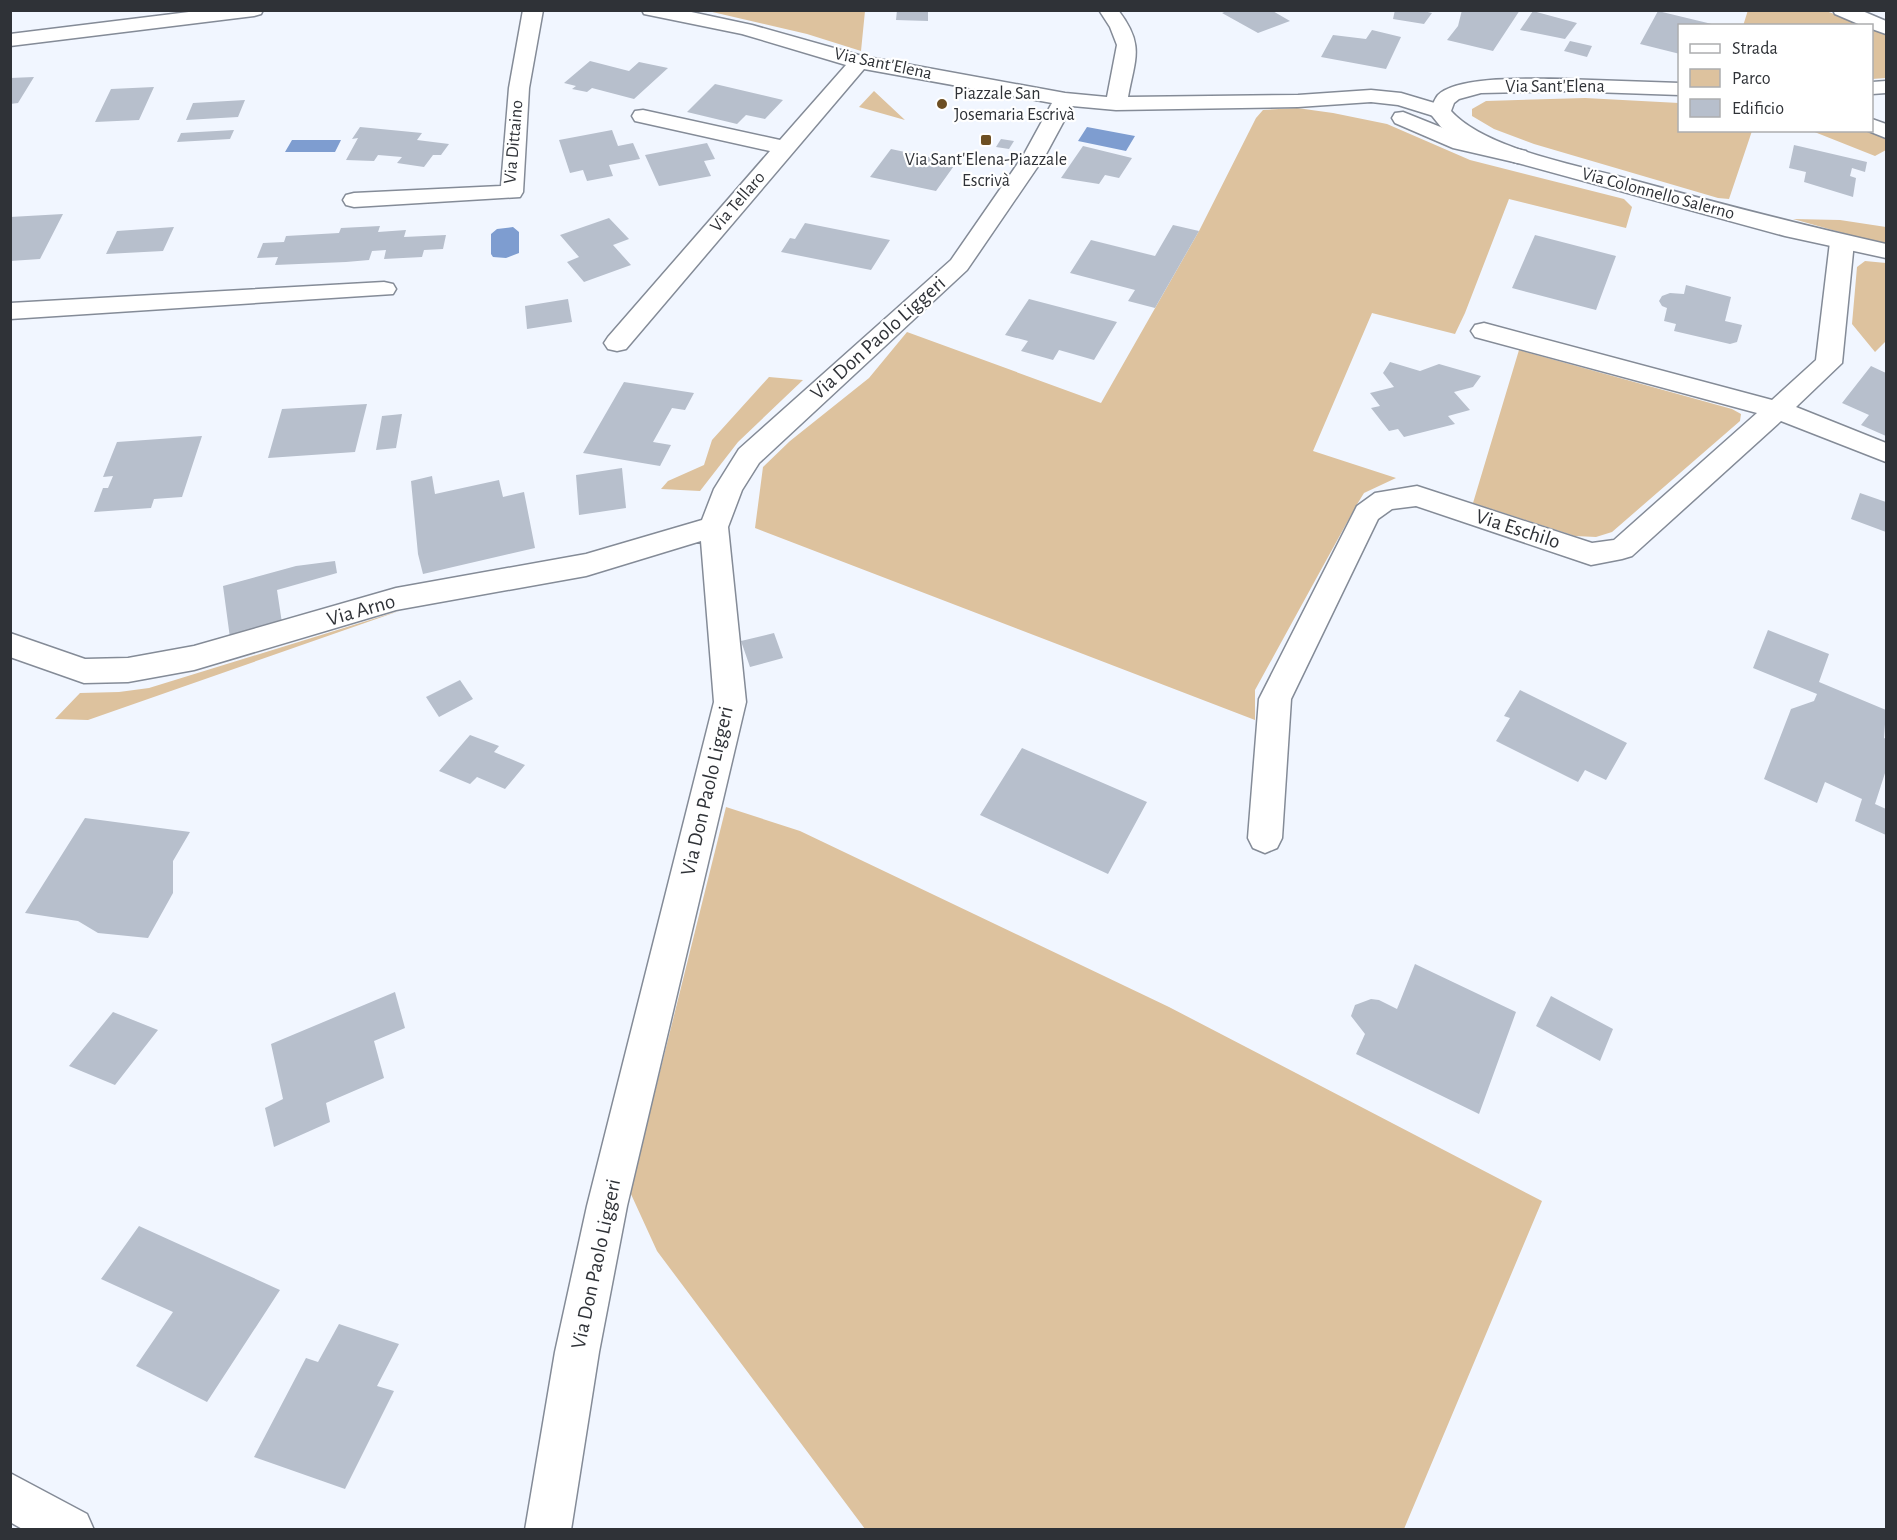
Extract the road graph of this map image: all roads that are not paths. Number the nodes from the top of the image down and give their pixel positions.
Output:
1 (254, 10) edge
2 (533, 10) edge
3 (651, 10) edge
4 (1108, 10) edge
5 (1842, 10) edge
6 (1887, 28) edge
7 (10, 40) edge
8 (860, 62) junction
9 (1480, 87) junction
10 (1678, 89) edge
11 (1371, 96) junction
12 (1065, 99) junction
13 (1298, 101) junction
14 (1116, 104) junction
15 (1440, 112) junction
16 (643, 116) dead end
17 (1403, 118) junction
18 (1873, 125) edge
19 (1887, 132) edge
20 (785, 148) junction
21 (1522, 157) junction
22 (354, 200) dead end
23 (1842, 242) junction
24 (1887, 251) edge
25 (384, 289) dead end
26 (10, 311) edge
27 (1484, 331) dead end
28 (617, 342) dead end
29 (1778, 410) junction
30 (1887, 453) edge
31 (714, 527) junction
32 (10, 645) edge
33 (1265, 838) dead end
34 (10, 1496) edge
35 (71, 1530) edge
36 (548, 1530) edge

1 - 7 street
2 - 22 street, Via Dittaino
3 - 8 street, Via Sant'Elena
4 - 14 street
5 - 6 street
8 - 12 street, Via Sant'Elena
8 - 20 street, Via Tellaro
9 - 10 street, Via Sant'Elena
9 - 11 street
9 - 15 street, Via Sant'Elena
11 - 13 street
11 - 15 street
12 - 14 street, Via Sant'Elena
12 - 31 street, Via Don Paolo Liggeri
13 - 14 street, Via Sant'Elena
13 - 17 street
15 - 17 street
15 - 21 street, Via Colonnello Salerno
16 - 20 street
17 - 21 street
18 - 19 street
20 - 28 street, Via Tellaro
21 - 23 street, Via Colonnello Salerno
23 - 24 street, Via Colonnello Salerno
23 - 29 street, Via Eschilo
25 - 26 street
27 - 29 street
29 - 30 street
29 - 33 street, Via Eschilo
31 - 32 street, Via Arno
31 - 36 street, Via Don Paolo Liggeri
34 - 35 street

